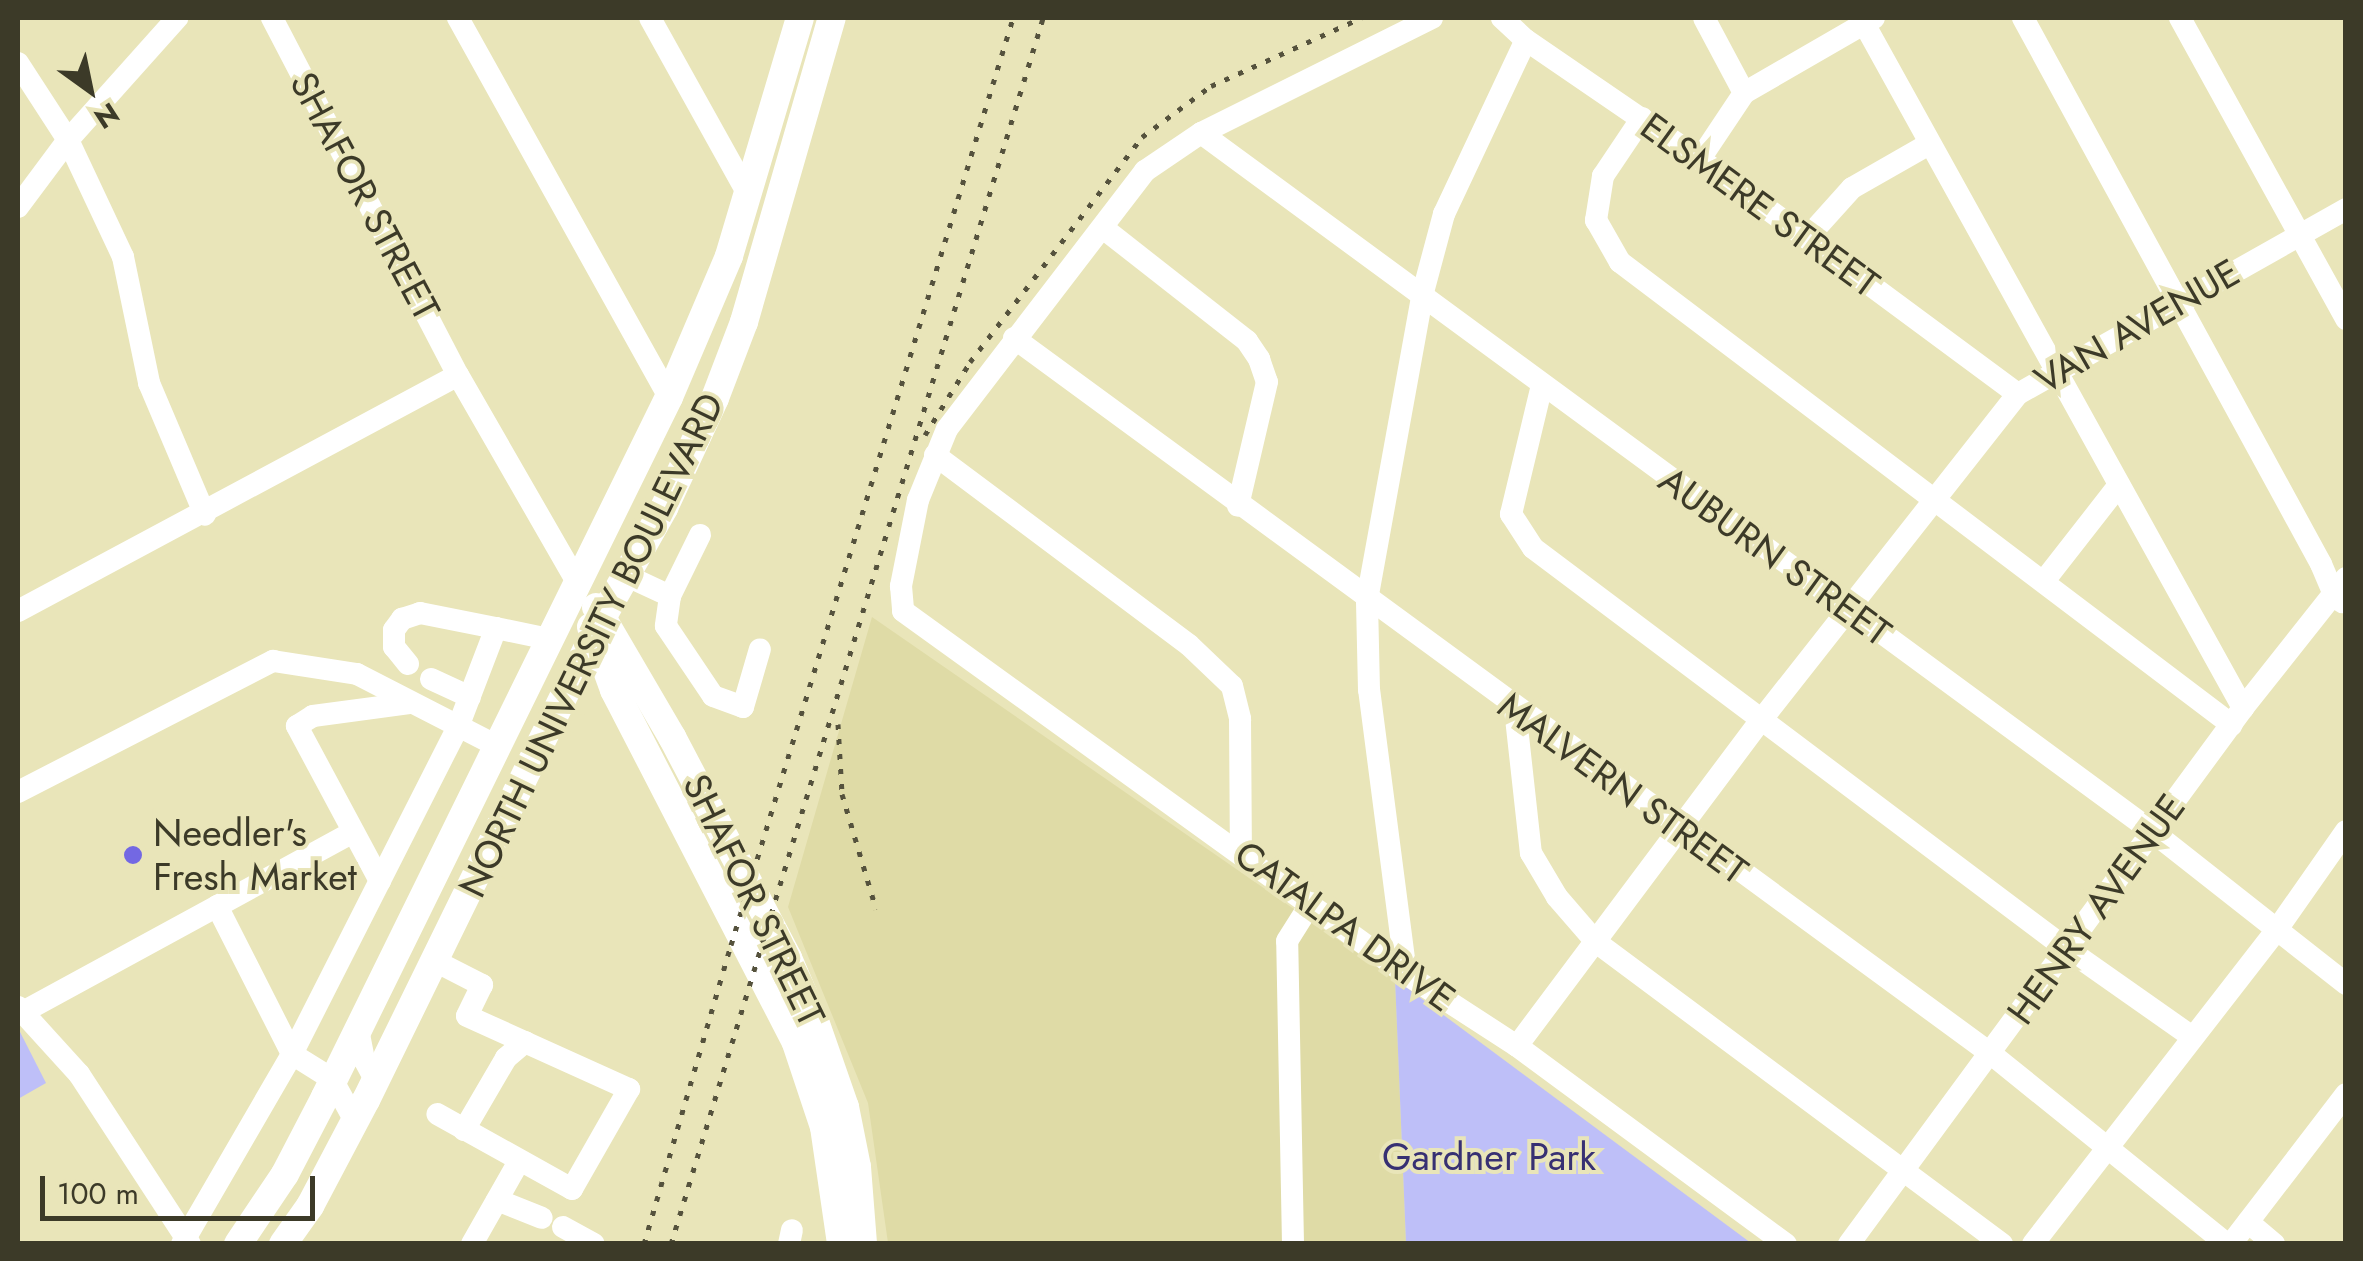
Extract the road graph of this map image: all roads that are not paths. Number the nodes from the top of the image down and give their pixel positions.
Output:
1 (177, 18) edge
2 (272, 18) edge
3 (458, 18) edge
4 (650, 18) edge
5 (800, 18) edge
6 (832, 18) edge
7 (1432, 18) edge
8 (1502, 18) edge
9 (1704, 18) edge
10 (2022, 18) edge
11 (2180, 18) edge
12 (1866, 20) edge
13 (1526, 40) junction
14 (18, 63) edge
15 (1744, 93) junction
16 (1642, 118) junction
17 (1201, 133) junction
18 (68, 140) junction
19 (1928, 144) junction
20 (1700, 159) junction
21 (748, 194) junction
22 (18, 207) edge
23 (2346, 209) edge
24 (1104, 228) junction
25 (2298, 234) junction
26 (1807, 238) junction
27 (1422, 296) junction
28 (2177, 302) junction
29 (2346, 319) edge
30 (1014, 338) junction
31 (2056, 371) junction
32 (458, 375) junction
33 (1542, 385) junction
34 (2018, 394) junction
35 (670, 397) junction
36 (935, 455) junction
37 (2119, 484) junction
38 (1937, 499) junction
39 (1238, 506) junction
40 (204, 514) junction
41 (700, 535) dead end
42 (625, 575) junction
43 (2044, 581) junction
44 (577, 582) junction
45 (2342, 593) edge
46 (670, 596) junction
47 (1367, 600) junction
48 (18, 612) edge
49 (1850, 612) junction
50 (598, 626) junction
51 (496, 628) junction
52 (549, 639) junction
53 (760, 649) dead end
54 (408, 664) dead end
55 (430, 679) dead end
56 (614, 690) junction
57 (564, 693) junction
58 (470, 697) junction
59 (410, 703) junction
60 (1516, 709) junction
61 (2238, 716) junction
62 (1762, 718) junction
63 (458, 727) junction
64 (497, 746) junction
65 (18, 792) edge
66 (1680, 830) junction
67 (2346, 830) edge
68 (354, 832) junction
69 (2152, 832) junction
70 (1240, 850) junction
71 (380, 881) junction
72 (1311, 903) junction
73 (216, 906) junction
74 (2278, 928) junction
75 (1596, 942) junction
76 (435, 962) junction
77 (1406, 974) junction
78 (2344, 978) edge
79 (20, 1009) edge
80 (358, 1029) junction
81 (2190, 1036) junction
82 (524, 1042) junction
83 (1517, 1046) junction
84 (1990, 1053) junction
85 (292, 1054) junction
86 (332, 1080) junction
87 (376, 1080) junction
88 (2346, 1094) edge
89 (438, 1114) dead end
90 (356, 1121) junction
91 (464, 1130) junction
92 (2108, 1144) junction
93 (518, 1163) junction
94 (1903, 1170) junction
95 (497, 1200) junction
96 (2248, 1222) junction
97 (186, 1242) edge
98 (238, 1244) edge
99 (283, 1244) edge
100 (472, 1244) edge
101 (594, 1244) edge
102 (841, 1244) edge
103 (863, 1244) edge
104 (1292, 1244) edge
105 (1786, 1244) edge
106 (1849, 1244) edge
107 (2002, 1244) edge
108 (2032, 1244) edge
109 (2229, 1244) edge
110 (2274, 1244) edge

1 - 18 street
2 - 32 street, SHAFOR STREET
3 - 35 street
4 - 21 street
5 - 21 main road, NORTH UNIVERSITY BOULEVARD
6 - 42 main road, NORTH UNIVERSITY BOULEVARD
7 - 17 street
8 - 13 street, ELSMERE STREET
9 - 15 street
10 - 28 street
11 - 25 street
12 - 15 street
12 - 19 street
13 - 16 street, ELSMERE STREET
13 - 27 street
14 - 18 street
15 - 20 street
16 - 20 street, ELSMERE STREET
16 - 38 street
17 - 24 street
17 - 27 street, AUBURN STREET
18 - 22 street
18 - 40 street
19 - 26 street
19 - 31 street
20 - 26 street, ELSMERE STREET
21 - 35 main road, NORTH UNIVERSITY BOULEVARD
23 - 25 street, VAN AVENUE
24 - 30 street
24 - 39 street
25 - 28 street, VAN AVENUE
25 - 29 street
26 - 34 street, ELSMERE STREET
27 - 33 street, AUBURN STREET
27 - 47 street
28 - 31 street, VAN AVENUE
28 - 45 street
30 - 36 street
30 - 39 street, MALVERN STREET
31 - 34 street, VAN AVENUE
31 - 37 street
32 - 40 street
32 - 44 street, SHAFOR STREET
33 - 49 street, AUBURN STREET
33 - 62 street
34 - 38 street, VAN AVENUE
35 - 44 main road, NORTH UNIVERSITY BOULEVARD
36 - 70 street
36 - 70 street, CATALPA DRIVE
37 - 43 street
37 - 61 street
38 - 43 street
38 - 49 street, VAN AVENUE
39 - 47 street, MALVERN STREET
40 - 48 street
41 - 46 street
42 - 46 street
42 - 50 main road, NORTH UNIVERSITY BOULEVARD
43 - 61 street
44 - 50 main road, SHAFOR STREET
44 - 52 main road, NORTH UNIVERSITY BOULEVARD
45 - 61 street, HENRY AVENUE
46 - 53 street
47 - 60 street, MALVERN STREET
47 - 77 street
49 - 62 street, VAN AVENUE
49 - 69 street, AUBURN STREET
50 - 56 main road, SHAFOR STREET
50 - 57 main road, NORTH UNIVERSITY BOULEVARD
50 - 103 main road, SHAFOR STREET
51 - 52 street
51 - 54 street
51 - 58 street
52 - 64 main road, NORTH UNIVERSITY BOULEVARD
55 - 58 street
56 - 57 main road
56 - 102 main road, SHAFOR STREET
57 - 76 main road, NORTH UNIVERSITY BOULEVARD
58 - 63 street
59 - 63 street
59 - 65 street
59 - 68 street
60 - 66 street, MALVERN STREET
60 - 75 street
61 - 69 street, HENRY AVENUE
62 - 66 street, VAN AVENUE
62 - 81 street
63 - 64 street
63 - 71 street
64 - 80 main road, NORTH UNIVERSITY BOULEVARD
66 - 75 street, VAN AVENUE
66 - 84 street, MALVERN STREET
67 - 74 street
68 - 71 street
68 - 73 street
69 - 74 street, AUBURN STREET
69 - 84 street, HENRY AVENUE
70 - 72 street, CATALPA DRIVE
71 - 85 street
72 - 77 street, CATALPA DRIVE
72 - 104 street
73 - 79 street
73 - 85 street
74 - 78 street, AUBURN STREET
74 - 81 street
75 - 83 street, VAN AVENUE
75 - 94 street
76 - 82 street
76 - 87 main road, NORTH UNIVERSITY BOULEVARD
77 - 83 street, CATALPA DRIVE
79 - 97 street
80 - 86 main road, NORTH UNIVERSITY BOULEVARD
80 - 87 street
81 - 92 street
82 - 91 street
82 - 93 street
83 - 105 street, CATALPA DRIVE
84 - 92 street, MALVERN STREET
84 - 94 street, HENRY AVENUE
85 - 86 street
85 - 97 street
86 - 90 street
86 - 98 main road, NORTH UNIVERSITY BOULEVARD
87 - 90 main road, NORTH UNIVERSITY BOULEVARD
88 - 96 street
89 - 91 street
90 - 99 main road, NORTH UNIVERSITY BOULEVARD
91 - 93 street
92 - 108 street
92 - 109 street, MALVERN STREET
93 - 95 street
94 - 106 street, HENRY AVENUE
94 - 107 street
95 - 100 street
95 - 101 street
96 - 109 street
96 - 110 street

